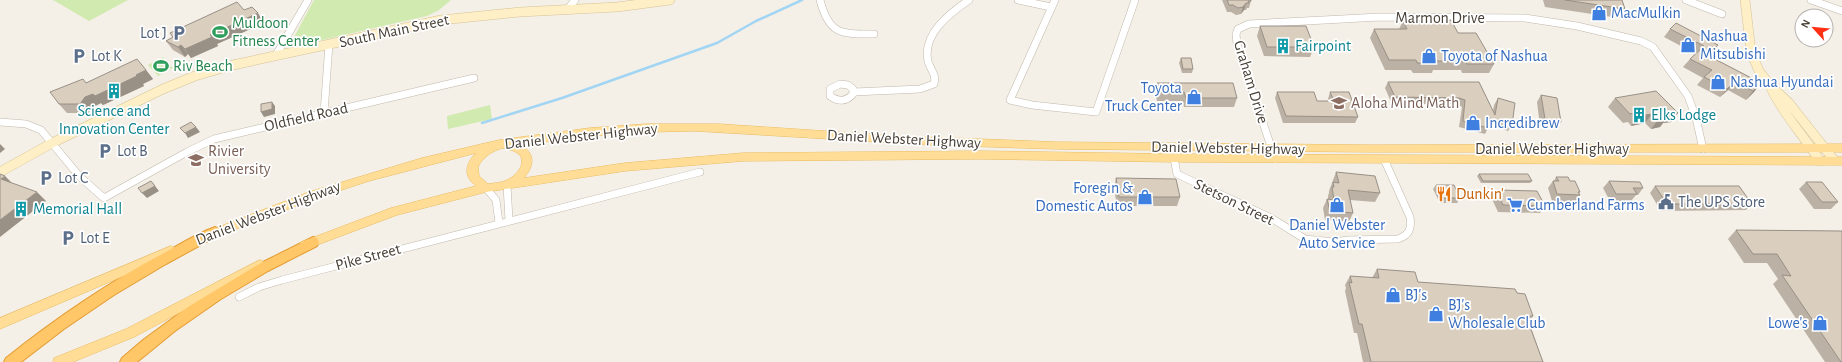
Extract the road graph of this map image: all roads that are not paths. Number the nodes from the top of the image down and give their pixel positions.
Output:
1 (308, 0) edge
2 (574, 0) edge
3 (670, 0) edge
4 (820, 0) edge
5 (969, 0) edge
6 (1018, 0) edge
7 (1055, 0) edge
8 (1135, 0) edge
9 (1686, 0) edge
10 (1745, 0) edge
11 (1811, 0) edge
12 (1829, 0) edge
13 (1052, 7) junction
14 (1830, 7) junction
15 (567, 10) junction
16 (1842, 12) edge
17 (1722, 14) dead end
18 (1238, 29) joint
19 (874, 34) dead end
20 (329, 44) junction
21 (276, 55) junction
22 (474, 78) dead end
23 (1771, 86) junction
24 (854, 92) dead end
25 (324, 113) junction
26 (0, 122) edge
27 (52, 143) junction
28 (499, 144) junction
29 (1812, 148) junction
30 (1825, 148) junction
31 (1842, 148) edge
32 (1703, 149) junction
33 (1273, 154) junction
34 (1174, 158) junction
35 (1384, 159) junction
36 (1820, 161) junction
37 (1838, 161) edge
38 (0, 172) edge
39 (700, 172) dead end
40 (507, 185) junction
41 (486, 188) junction
42 (509, 220) junction
43 (499, 223) junction
44 (215, 232) junction
45 (314, 242) junction
46 (239, 297) dead end
47 (0, 324) edge
48 (11, 362) edge
49 (59, 362) edge
50 (127, 362) edge

1 - 21 street
2 - 15 street
3 - 15 street, South Main Street
4 - 19 street
5 - 24 street
6 - 13 street
7 - 13 street
8 - 13 street
9 - 17 street
10 - 23 street
11 - 14 street
12 - 14 street
14 - 16 street
15 - 20 street, South Main Street
18 - 32 street, Marmon Drive
18 - 33 street, Graham Drive
20 - 21 street, South Main Street
20 - 25 street
21 - 27 street, South Main Street
22 - 25 street, Oldfield Road
23 - 29 street
23 - 30 street
25 - 27 street, Oldfield Road
26 - 27 street
27 - 38 street, South Main Street
28 - 33 main road, Daniel Webster Highway
28 - 40 main road
28 - 41 main road
28 - 44 main road, Daniel Webster Highway
29 - 30 main road, Daniel Webster Highway
29 - 32 main road, Daniel Webster Highway
29 - 36 street
30 - 31 main road, Daniel Webster Highway
30 - 37 street
32 - 33 main road, Daniel Webster Highway
33 - 34 main road, Daniel Webster Highway
33 - 35 main road, Daniel Webster Highway
34 - 35 street, Stetson Street
34 - 40 main road, Daniel Webster Highway
35 - 36 main road, Daniel Webster Highway
36 - 37 main road, Daniel Webster Highway
39 - 42 street, Pike Street
40 - 41 main road, Daniel Webster Highway
40 - 42 street
41 - 43 street
41 - 45 main road, Daniel Webster Highway
42 - 43 street, Pike Street
43 - 46 street, Pike Street
44 - 47 main road, Daniel Webster Highway
44 - 48 highway
45 - 49 main road, Daniel Webster Highway
45 - 50 highway

